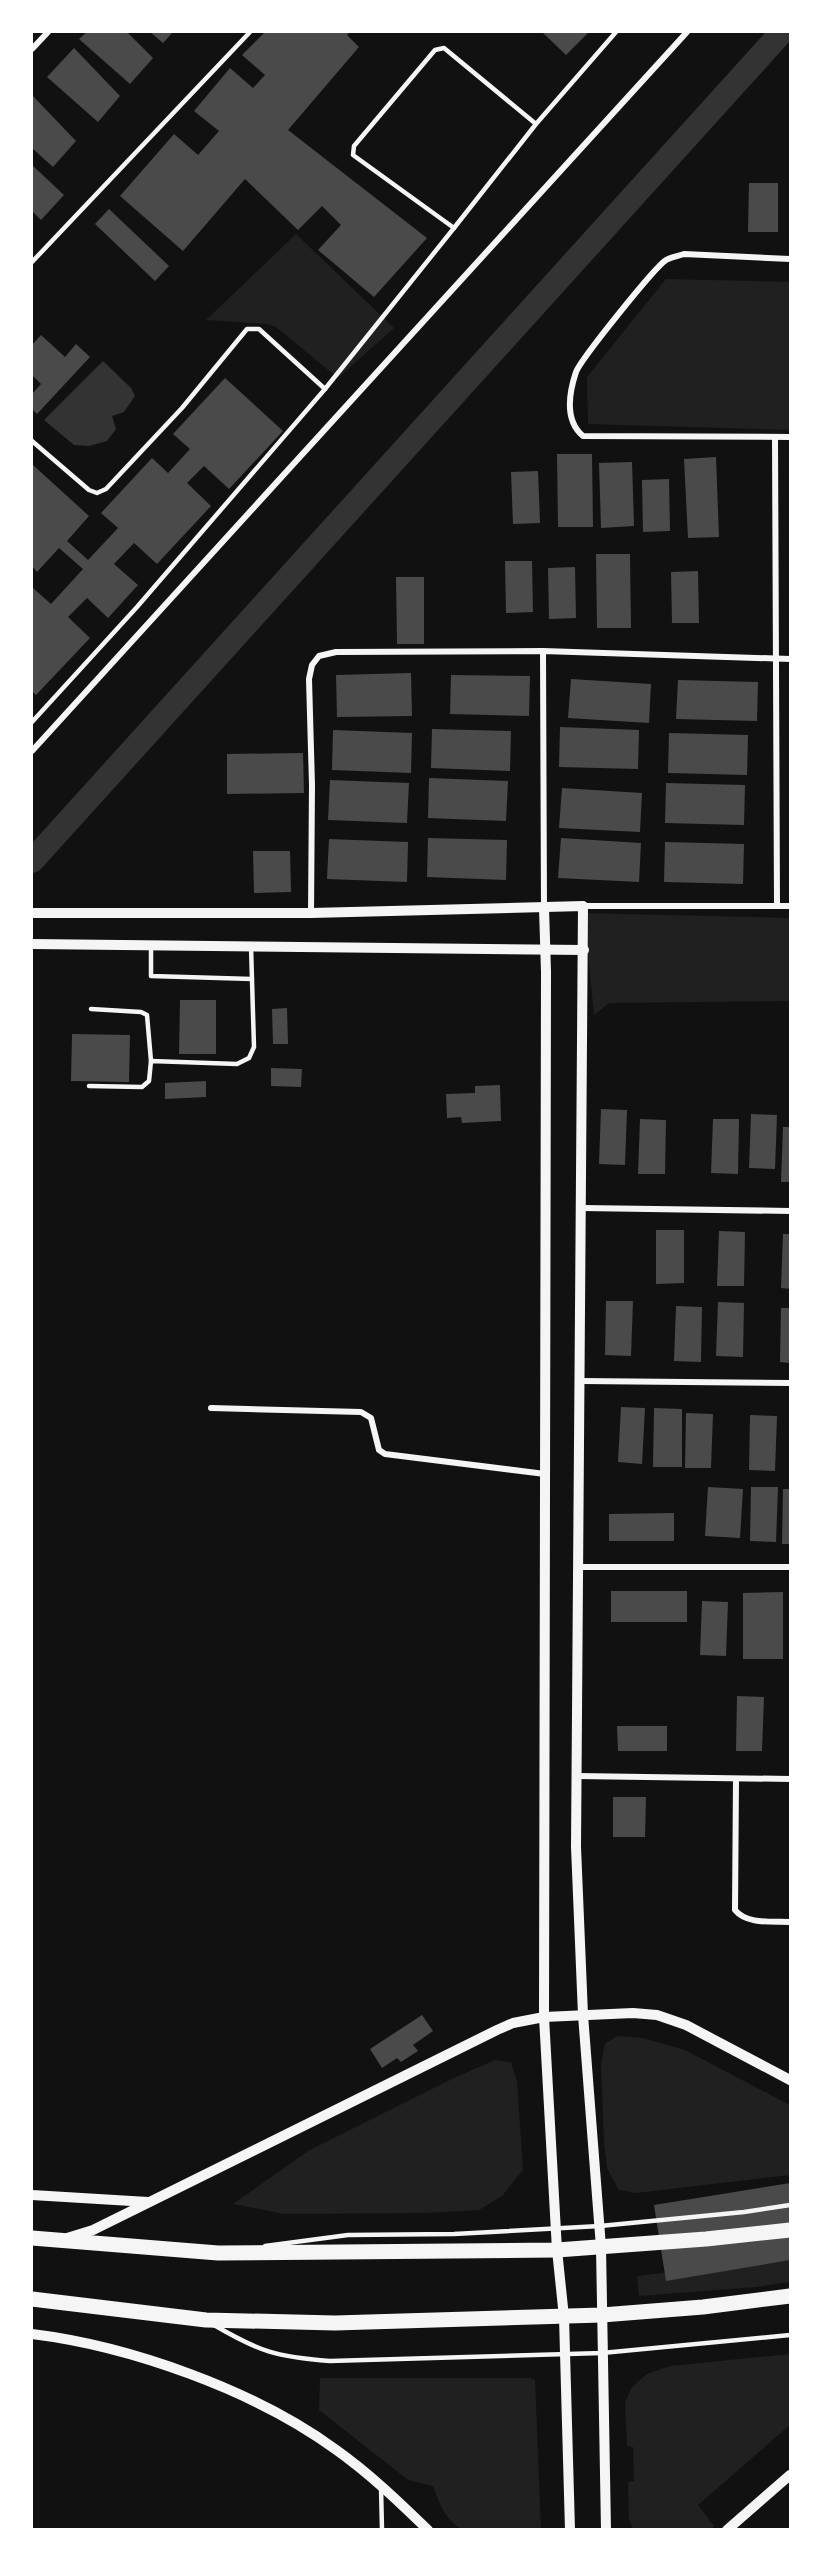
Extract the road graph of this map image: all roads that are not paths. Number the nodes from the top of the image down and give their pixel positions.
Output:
1 (48, 32) edge
2 (250, 32) edge
3 (616, 32) edge
4 (687, 32) edge
5 (32, 50) edge
6 (537, 124) junction
7 (454, 228) junction
8 (790, 259) edge
9 (32, 262) edge
10 (325, 389) junction
11 (775, 437) junction
12 (790, 437) edge
13 (32, 441) edge
14 (543, 651) junction
15 (776, 658) junction
16 (790, 658) edge
17 (32, 722) edge
18 (32, 751) edge
19 (777, 905) junction
20 (583, 906) junction
21 (790, 906) edge
22 (544, 908) junction
23 (311, 912) junction
24 (32, 913) edge
25 (32, 944) edge
26 (151, 945) junction
27 (251, 946) junction
28 (544, 950) junction
29 (584, 950) junction
30 (252, 979) junction
31 (91, 1009) dead end
32 (151, 1061) junction
33 (89, 1086) dead end
34 (582, 1208) junction
35 (790, 1211) edge
36 (581, 1381) junction
37 (790, 1383) edge
38 (211, 1408) dead end
39 (545, 1474) junction
40 (579, 1567) junction
41 (790, 1567) edge
42 (577, 1776) junction
43 (736, 1779) junction
44 (790, 1779) edge
45 (790, 1922) edge
46 (583, 2015) junction
47 (544, 2017) junction
48 (790, 2080) edge
49 (32, 2195) edge
50 (149, 2202) junction
51 (790, 2205) edge
52 (600, 2226) junction
53 (557, 2229) junction
54 (790, 2230) edge
55 (32, 2238) edge
56 (58, 2241) junction
57 (601, 2247) junction
58 (557, 2250) junction
59 (218, 2253) junction
60 (790, 2296) edge
61 (32, 2299) edge
62 (602, 2315) junction
63 (564, 2317) junction
64 (206, 2320) junction
65 (32, 2334) edge
66 (790, 2335) edge
67 (602, 2353) junction
68 (565, 2355) junction
69 (790, 2475) edge
70 (381, 2485) junction
71 (382, 2529) edge
72 (428, 2529) edge
73 (570, 2529) edge
74 (606, 2529) edge
75 (727, 2529) edge

1 - 5 street
2 - 9 lane
3 - 6 lane
4 - 18 street
6 - 7 lane
6 - 7 lane
7 - 10 lane
8 - 11 street
10 - 13 lane
10 - 17 lane
11 - 12 street
11 - 15 street
14 - 15 street
14 - 22 street
14 - 23 street
15 - 16 street
15 - 19 street
19 - 20 street
19 - 21 street
20 - 22 street
20 - 29 street
22 - 23 street
22 - 28 street
23 - 24 street
25 - 26 street
26 - 27 street
26 - 30 lane
27 - 28 street
27 - 30 lane
28 - 29 street
28 - 39 street
29 - 34 street
30 - 32 lane
31 - 32 lane
32 - 33 lane
34 - 35 street
34 - 36 street
36 - 37 street
36 - 40 street
38 - 39 street
39 - 47 street
40 - 41 street
40 - 42 street
42 - 43 street
42 - 46 street
43 - 44 street
43 - 45 street
46 - 47 street
46 - 48 street
46 - 52 street
47 - 50 street
47 - 53 street
49 - 50 street
50 - 56 street
51 - 52 lane
52 - 53 lane
52 - 57 street
53 - 58 street
53 - 59 lane
54 - 57 main road
55 - 56 main road
56 - 59 main road
57 - 58 main road
57 - 62 street
58 - 59 main road
58 - 63 street
60 - 62 main road
61 - 64 main road
62 - 63 main road
62 - 67 street
63 - 64 main road
63 - 68 street
64 - 68 lane
65 - 70 street
66 - 67 lane
67 - 68 lane
67 - 74 street
68 - 73 street
69 - 75 street
70 - 71 lane
70 - 72 street

